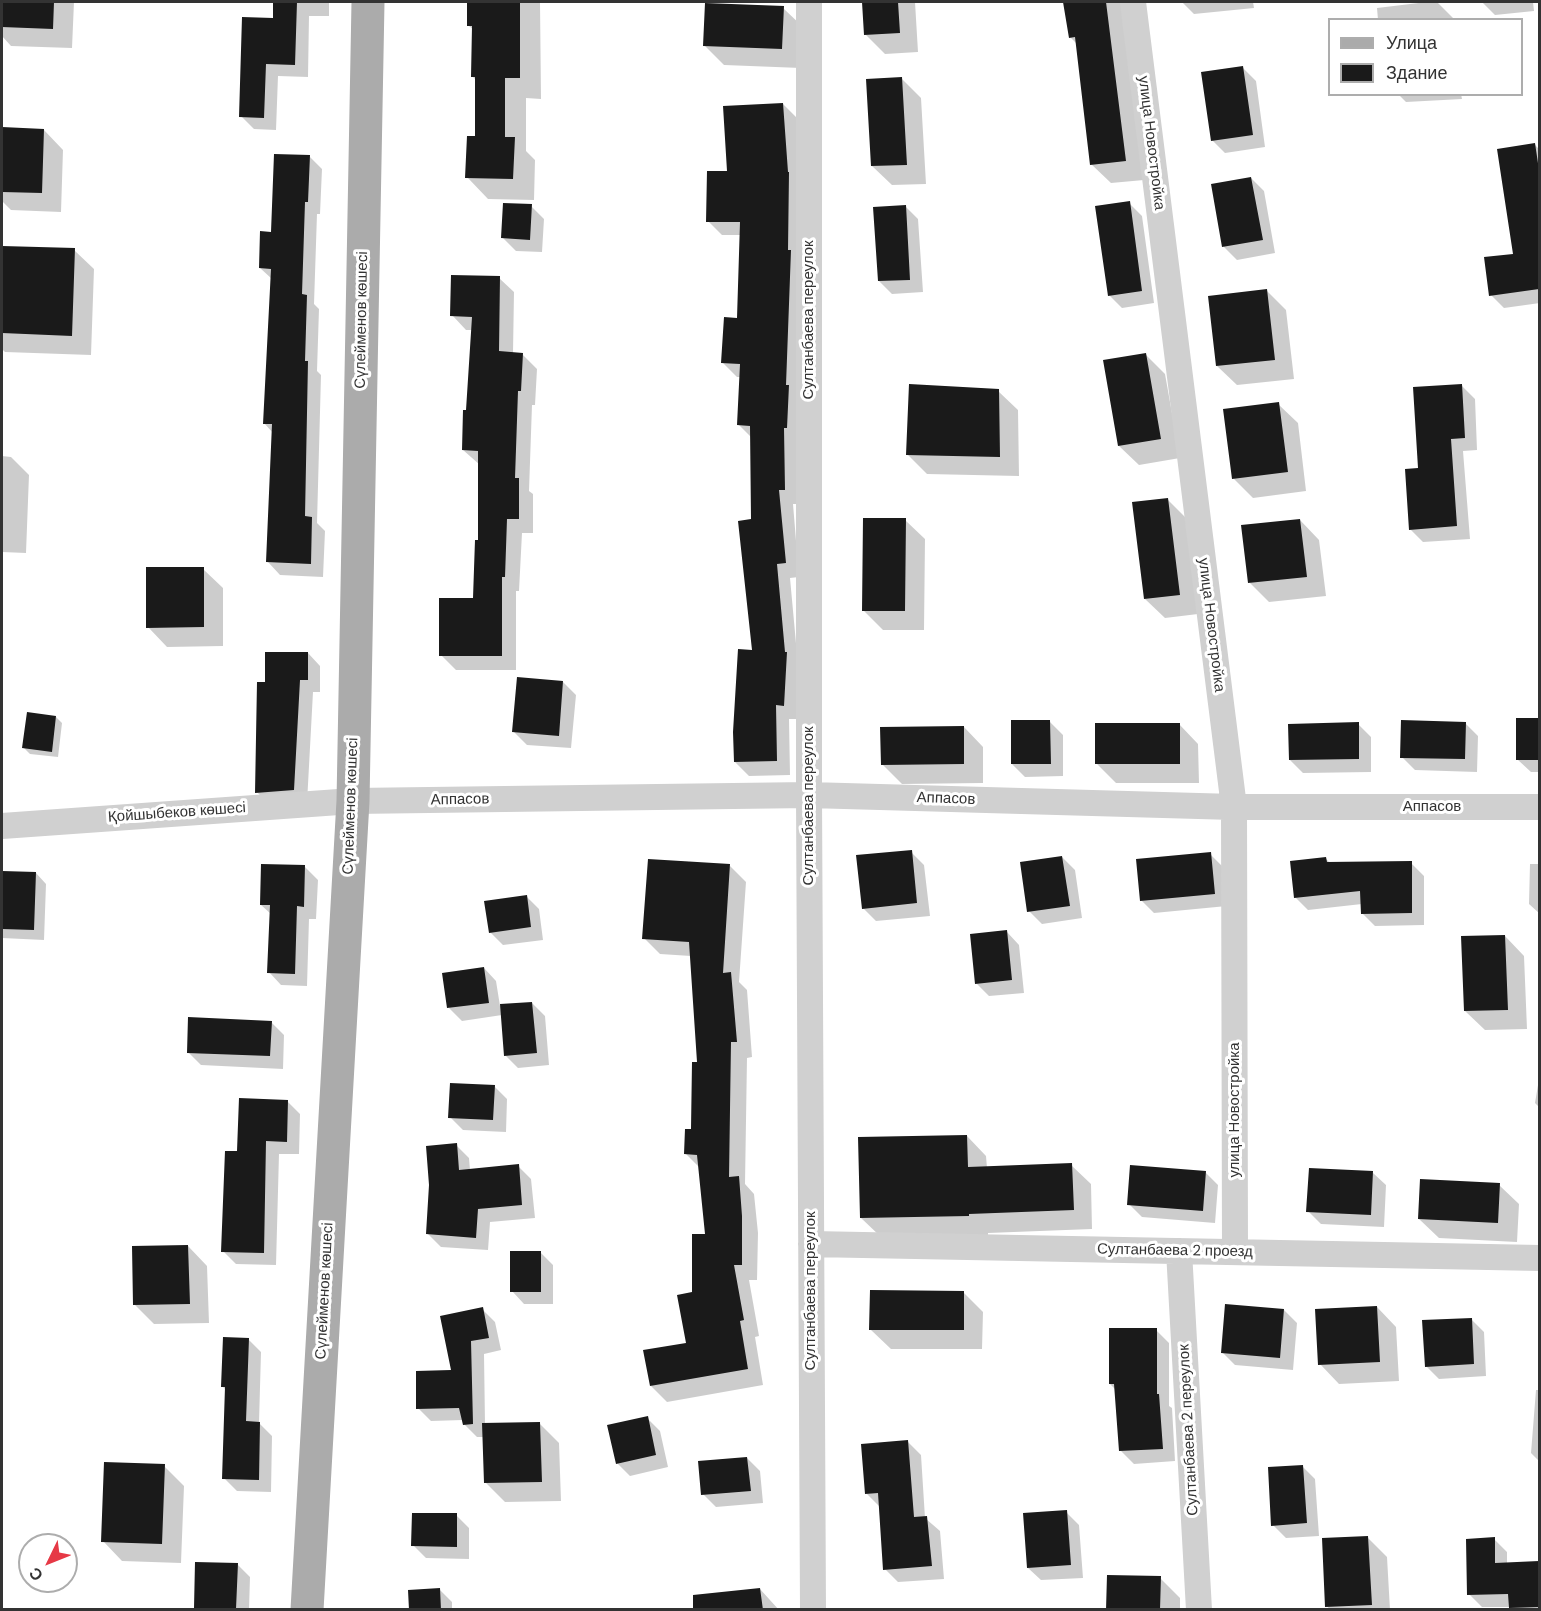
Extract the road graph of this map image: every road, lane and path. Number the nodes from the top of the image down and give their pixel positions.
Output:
1 (368, 2) edge
2 (808, 2) edge
3 (1133, 2) edge
4 (808, 795) junction
5 (353, 801) junction
6 (1234, 807) junction
7 (1539, 807) edge
8 (2, 826) edge
9 (811, 1244) junction
10 (1179, 1251) junction
11 (1235, 1252) junction
12 (1539, 1258) edge
13 (307, 1610) edge
14 (813, 1610) edge
15 (1199, 1610) edge

1 - 5 main road, Сүлейменов көшесі
2 - 4 street, Султанбаева переулок
3 - 6 street, улица Новостройка
4 - 5 street, Аппасов
4 - 6 street, Аппасов
4 - 9 street, Султанбаева переулок
5 - 8 street, Қойшыбеков көшесі
5 - 13 main road, Сүлейменов көшесі
6 - 7 street, Аппасов
6 - 11 street, улица Новостройка
9 - 10 street, Султанбаева 2 проезд
9 - 14 street, Султанбаева переулок
10 - 11 street, Султанбаева 2 проезд
10 - 15 street, Султанбаева 2 переулок
11 - 12 street, Султанбаева 2 проезд

